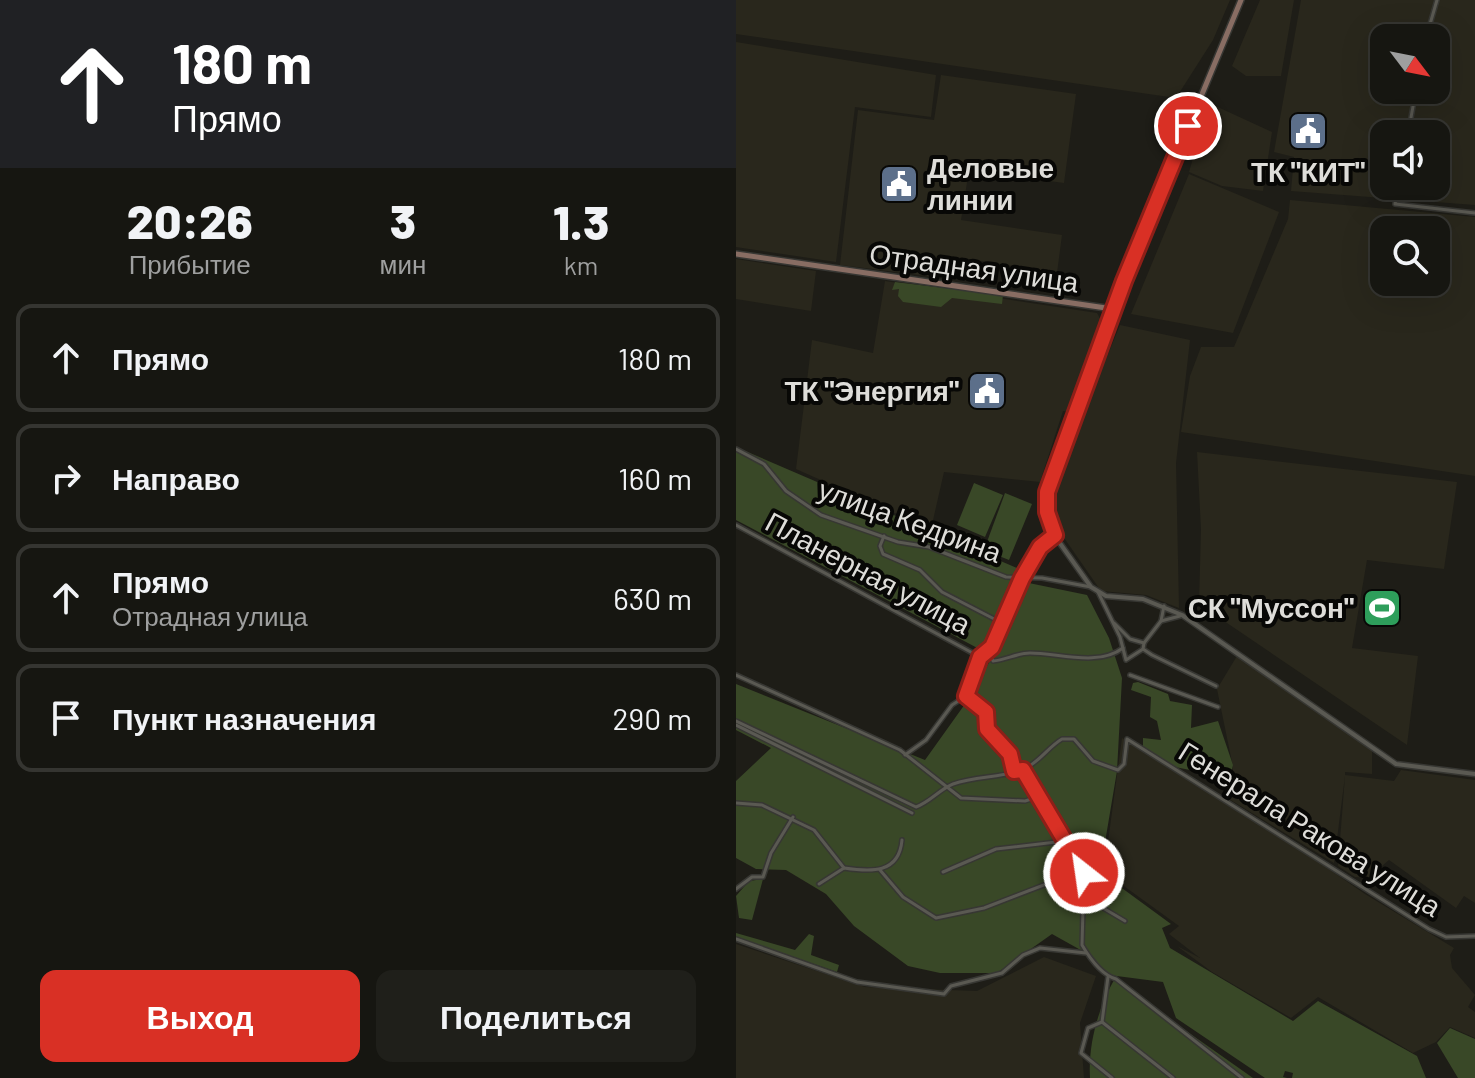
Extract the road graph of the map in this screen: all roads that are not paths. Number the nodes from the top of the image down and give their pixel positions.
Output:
1 (1241, 0) edge
2 (1437, 0) edge
3 (1430, 24) edge
4 (1396, 200) edge
5 (1475, 213) edge
6 (736, 254) edge
7 (1113, 309) junction
8 (736, 449) edge
9 (736, 525) edge
10 (1055, 535) junction
11 (884, 536) junction
12 (1022, 578) junction
13 (1091, 587) junction
14 (1098, 592) junction
15 (1164, 606) junction
16 (1182, 615) junction
17 (1112, 621) junction
18 (1161, 621) junction
19 (1002, 623) junction
20 (1144, 643) junction
21 (1123, 648) junction
22 (1143, 649) junction
23 (989, 652) junction
24 (980, 657) junction
25 (736, 675) edge
26 (1130, 675) dead end
27 (1216, 686) dead end
28 (966, 696) junction
29 (1218, 707) dead end
30 (736, 723) edge
31 (905, 755) junction
32 (1023, 770) junction
33 (1014, 771) junction
34 (1475, 774) edge
35 (949, 786) junction
36 (1038, 797) junction
37 (736, 803) edge
38 (912, 813) dead end
39 (793, 817) junction
40 (902, 840) dead end
41 (1067, 841) junction
42 (844, 868) junction
43 (880, 870) junction
44 (1083, 870) junction
45 (943, 872) dead end
46 (819, 884) dead end
47 (737, 886) edge
48 (1086, 905) junction
49 (1125, 921) dead end
50 (1475, 936) edge
51 (736, 939) edge
52 (1086, 953) junction
53 (1108, 977) junction
54 (1102, 1022) junction
55 (1112, 1078) edge
56 (1173, 1078) edge
57 (1242, 1078) edge

1 - 7 main road, Отрадная улица
2 - 3 street
4 - 5 street
6 - 7 main road, Отрадная улица
7 - 10 street
8 - 11 street, улица Кедрина
9 - 24 street, Планерная улица
10 - 12 street
10 - 13 street
11 - 12 street, улица Кедрина
11 - 19 street
12 - 13 street, улица Кедрина
12 - 19 street
13 - 14 street
14 - 15 street
14 - 17 street
15 - 16 street
15 - 18 street
16 - 18 street
16 - 34 street
17 - 20 street
17 - 21 street
18 - 20 street
19 - 23 street
20 - 22 street
21 - 22 street
21 - 23 street, Планерная улица
22 - 27 street
23 - 24 street
24 - 28 street
25 - 31 street
26 - 29 street
28 - 31 street
28 - 33 street
30 - 35 street
30 - 38 street
31 - 35 street
32 - 33 street
32 - 36 street
32 - 50 street, Генерала Ракова улица
33 - 35 street
35 - 36 street
36 - 41 street
37 - 39 street
39 - 42 street
39 - 47 street
40 - 43 street
41 - 44 street
41 - 45 street
42 - 43 street
42 - 46 street
43 - 44 street
44 - 48 street
48 - 49 street
48 - 52 street
51 - 52 street
52 - 53 street
53 - 54 street
53 - 57 street
54 - 55 street
54 - 56 street

